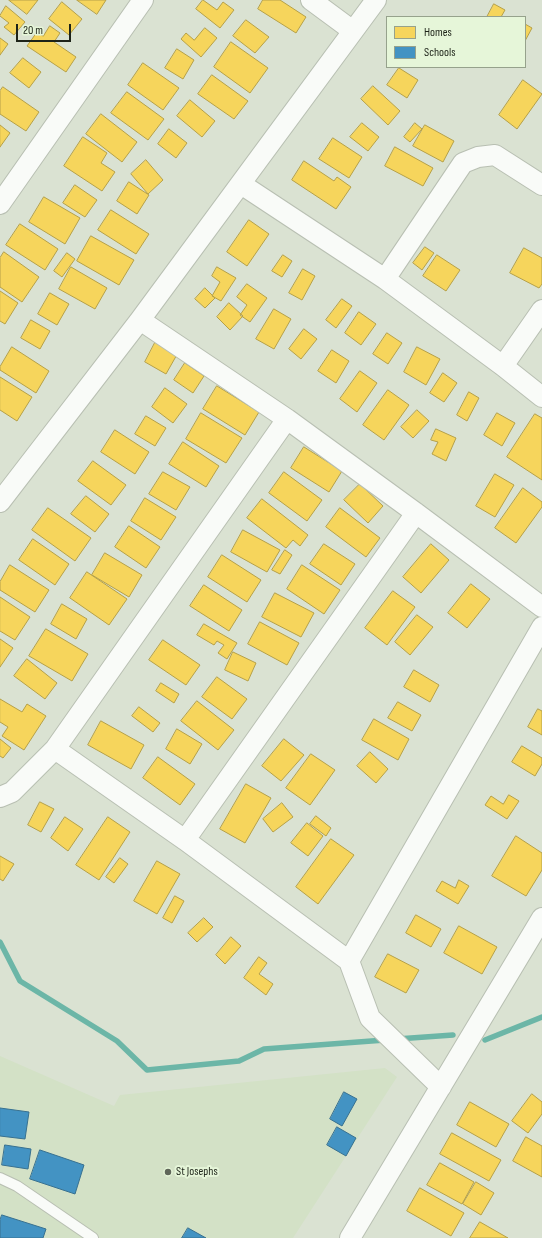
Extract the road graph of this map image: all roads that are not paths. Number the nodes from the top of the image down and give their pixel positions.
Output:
1 (143, 0) edge
2 (311, 0) edge
3 (376, 0) edge
4 (353, 31) junction
5 (241, 184) junction
6 (542, 185) edge
7 (0, 204) edge
8 (385, 279) junction
9 (542, 310) edge
10 (140, 320) junction
11 (503, 366) junction
12 (542, 398) edge
13 (287, 419) junction
14 (0, 502) edge
15 (416, 513) junction
16 (542, 606) edge
17 (542, 627) edge
18 (55, 750) junction
19 (0, 797) edge
20 (185, 840) junction
21 (542, 918) edge
22 (349, 960) junction
23 (441, 1087) junction
24 (0, 1178) edge
25 (93, 1238) edge
26 (350, 1238) edge

1 - 7 street
2 - 4 street
3 - 4 street
4 - 5 street
5 - 8 street
5 - 10 street
6 - 8 street
8 - 11 street
9 - 11 street
10 - 13 street
10 - 14 street
11 - 12 street
13 - 15 street
13 - 18 street
15 - 16 street
15 - 20 street
17 - 22 street
18 - 19 street
18 - 20 street
20 - 22 street
21 - 23 street
22 - 23 street
23 - 26 street
24 - 25 lane

